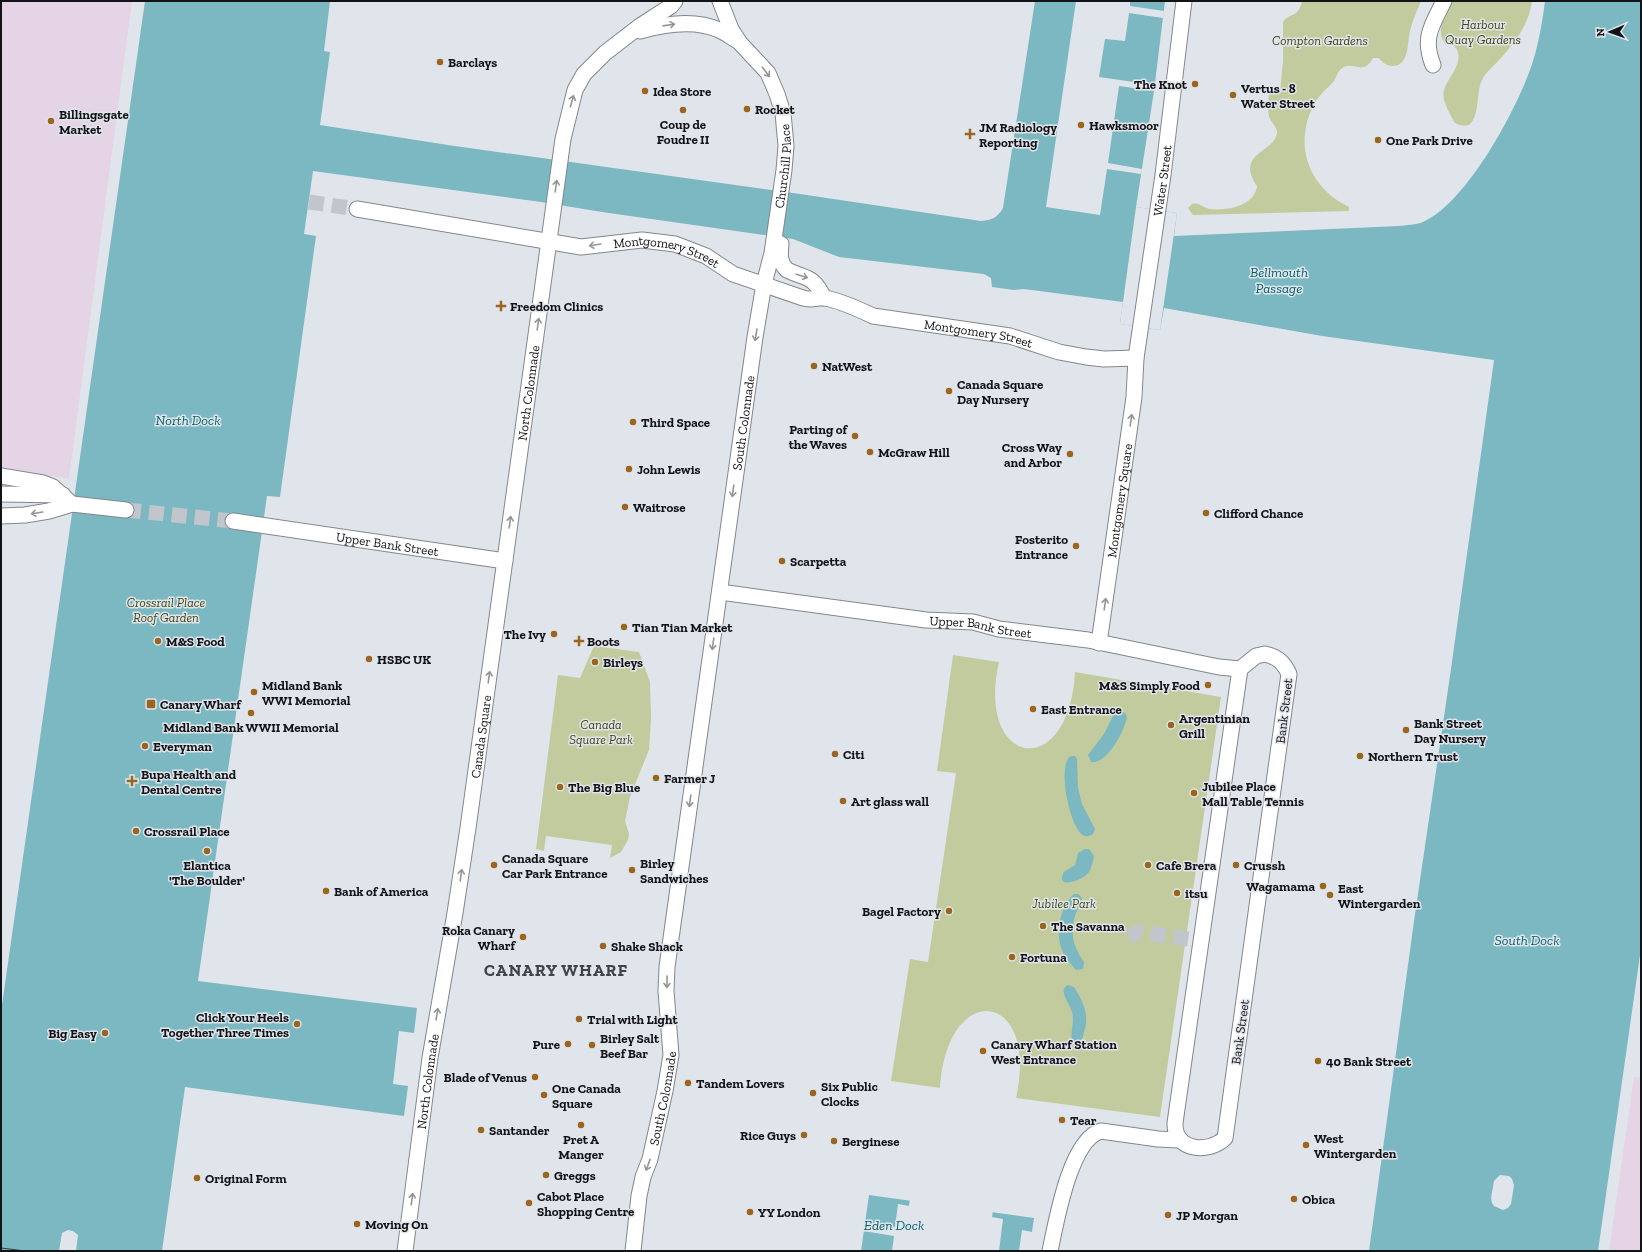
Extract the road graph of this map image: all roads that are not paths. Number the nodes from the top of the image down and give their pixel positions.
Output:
1 (676, 1) edge
2 (720, 1) edge
3 (1184, 1) edge
4 (1444, 1) edge
5 (632, 34) junction
6 (740, 43) junction
7 (1433, 65) dead end
8 (357, 208) tunnel mouth
9 (551, 224) joint
10 (549, 241) junction
11 (776, 256) junction
12 (764, 284) junction
13 (790, 293) junction
14 (824, 298) junction
15 (759, 315) junction
16 (1136, 358) junction
17 (1, 476) edge
18 (1, 494) edge
19 (67, 499) junction
20 (126, 510) tunnel mouth
21 (1, 516) edge
22 (233, 521) tunnel mouth
23 (505, 561) junction
24 (720, 592) junction
25 (1099, 643) junction
26 (1240, 669) junction
27 (455, 913) joint
28 (1179, 1140) junction
29 (405, 1251) edge
30 (633, 1251) edge
31 (1050, 1251) edge

1 - 5 street, Churchill Place
2 - 6 street, Churchill Place
3 - 16 street, Water Street
4 - 7 street
5 -> 6 street, Churchill Place
9 -> 5 street, Churchill Place
6 -> 11 street, Churchill Place
8 - 10 street, Montgomery Street
9 - 10 street, North Colonnade
12 -> 10 street, Montgomery Street
23 -> 10 street, North Colonnade
11 - 12 street, South Colonnade
11 -> 14 street
12 - 13 street, Montgomery Street
12 - 15 street, South Colonnade
13 - 14 street, Montgomery Street
13 - 15 street
14 - 16 street, Montgomery Street
15 -> 24 street, South Colonnade
25 -> 16 street, Montgomery Square
17 - 19 street
18 - 19 street
19 - 20 street
19 -> 21 street
22 - 23 street, Upper Bank Street
27 -> 23 street, Canada Square
24 - 25 street, Upper Bank Street
24 -> 30 street, South Colonnade
25 - 26 street, Upper Bank Street
26 - 28 street
26 - 28 street, Bank Street
29 -> 27 street, North Colonnade
28 - 31 street, Bank Street

